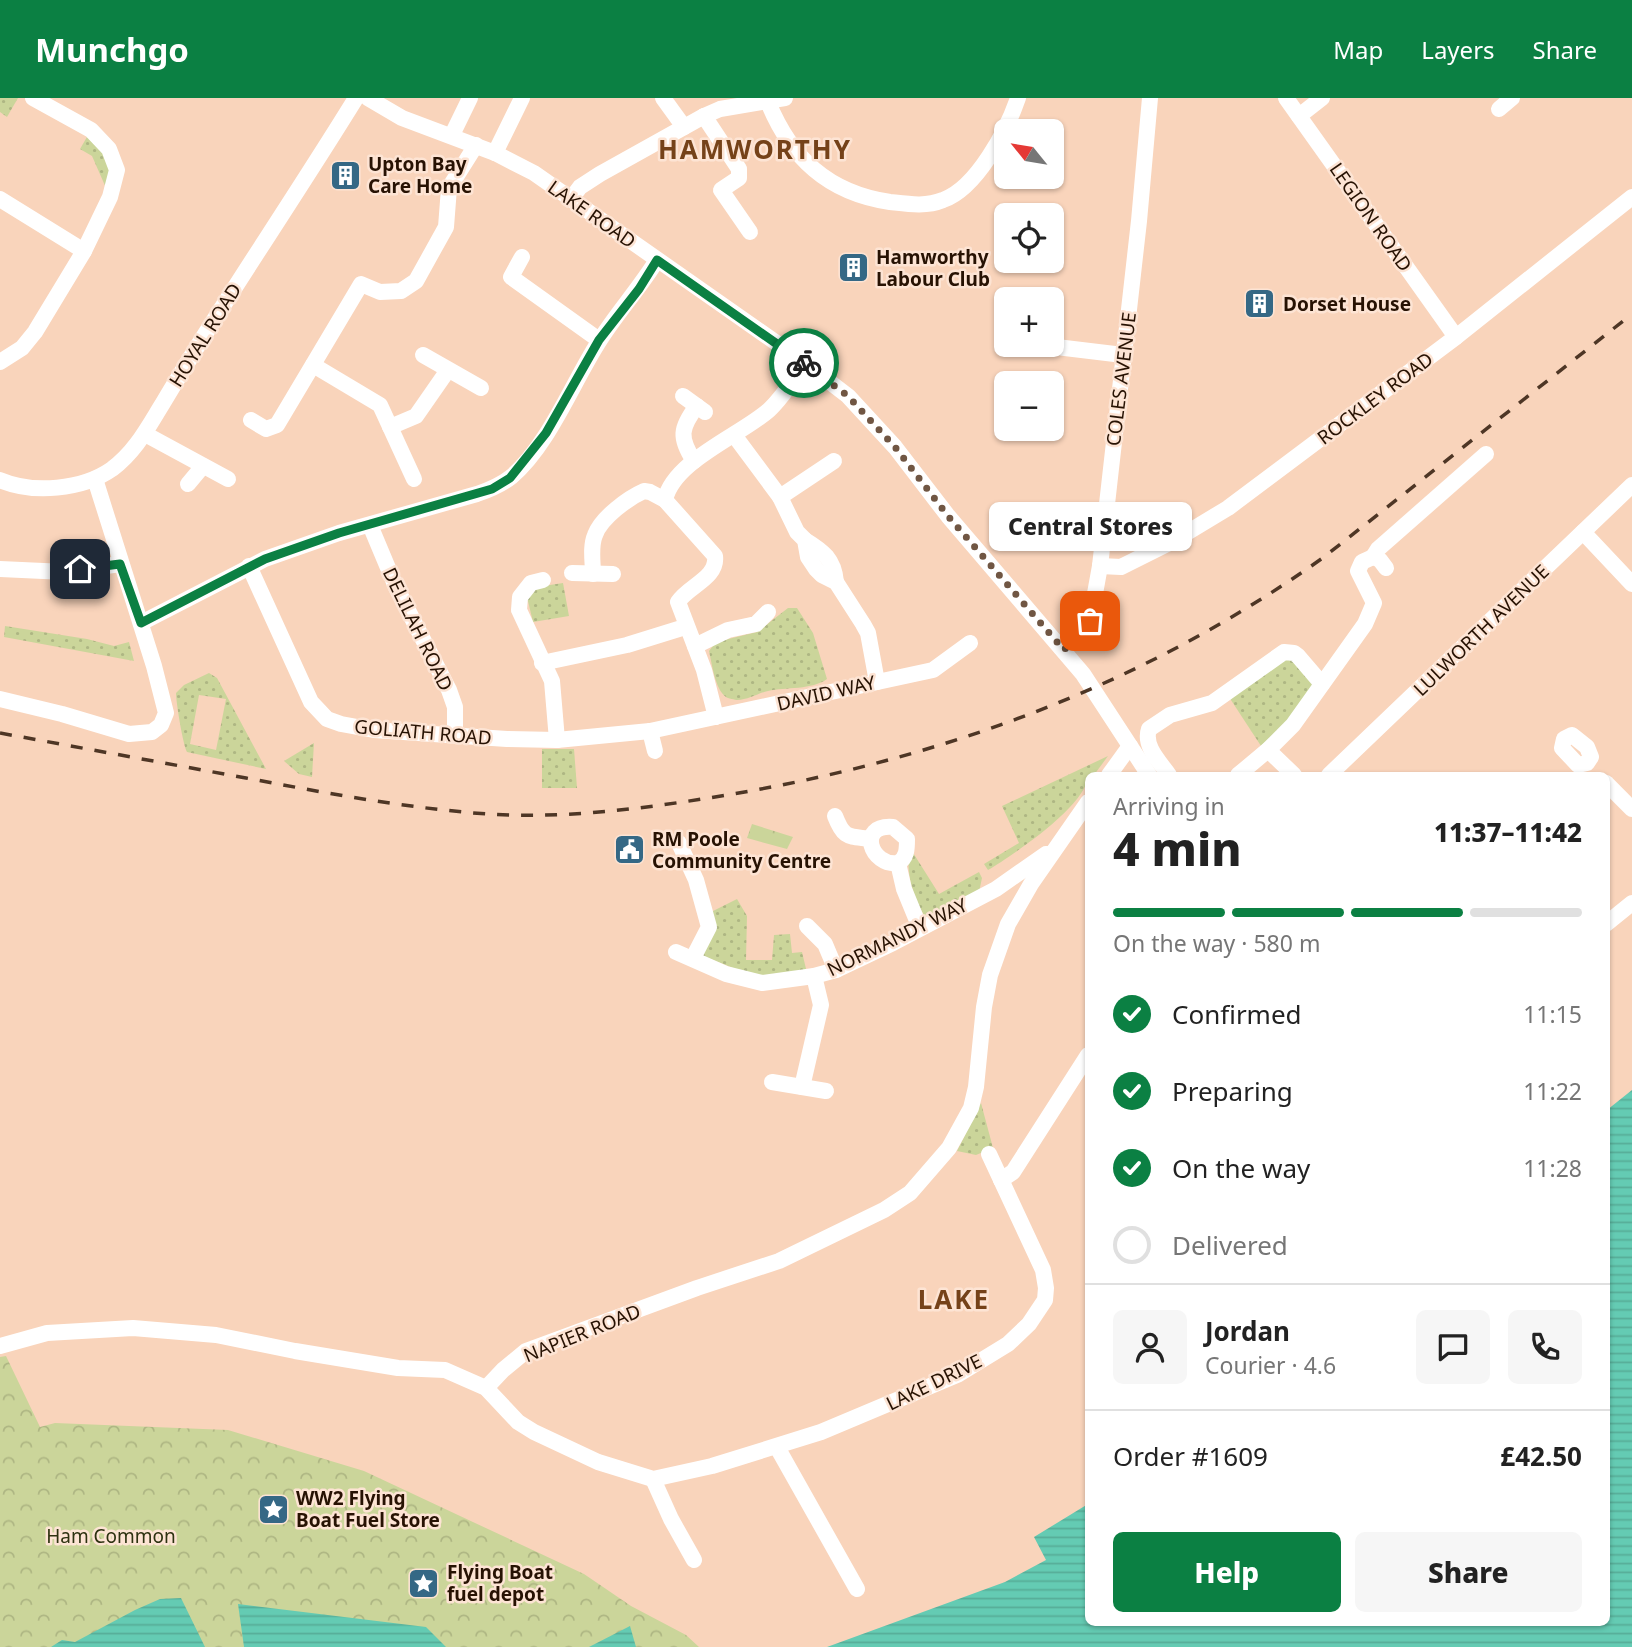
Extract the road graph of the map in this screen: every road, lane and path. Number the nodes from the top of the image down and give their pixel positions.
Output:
1 (33, 98) edge
2 (356, 98) edge
3 (368, 98) edge
4 (470, 98) edge
5 (522, 98) edge
6 (663, 98) edge
7 (785, 98) edge
8 (1018, 98) edge
9 (1150, 98) edge
10 (1286, 98) edge
11 (1322, 98) edge
12 (1512, 98) edge
13 (768, 102) junction
14 (1499, 108) dead end
15 (704, 116) junction
16 (1299, 116) junction
17 (684, 127) junction
18 (452, 135) junction
19 (476, 145) junction
20 (495, 153) junction
21 (1632, 197) edge
22 (0, 199) edge
23 (571, 199) junction
24 (750, 232) dead end
25 (84, 251) junction
26 (522, 257) dead end
27 (657, 260) junction
28 (1455, 337) junction
29 (599, 340) junction
30 (1064, 348) edge
31 (423, 355) dead end
32 (1124, 355) junction
33 (0, 362) edge
34 (805, 363) junction
35 (313, 365) junction
36 (449, 370) junction
37 (481, 387) dead end
38 (683, 396) dead end
39 (251, 420) dead end
40 (390, 427) junction
41 (145, 434) junction
42 (734, 435) junction
43 (1486, 454) dead end
44 (694, 461) junction
45 (824, 461) dead end
46 (203, 467) junction
47 (94, 479) junction
48 (228, 479) dead end
49 (414, 479) dead end
50 (0, 480) edge
51 (188, 484) dead end
52 (1632, 485) edge
53 (780, 498) junction
54 (665, 500) junction
55 (370, 525) junction
56 (1583, 532) junction
57 (120, 564) junction
58 (249, 566) junction
59 (1100, 566) junction
60 (0, 569) edge
61 (572, 573) dead end
62 (613, 574) dead end
63 (593, 575) junction
64 (543, 580) dead end
65 (1632, 584) edge
66 (768, 612) dead end
67 (141, 623) junction
68 (685, 627) junction
69 (970, 643) dead end
70 (695, 646) junction
71 (1064, 650) junction
72 (542, 663) junction
73 (877, 682) junction
74 (1322, 684) junction
75 (0, 699) edge
76 (716, 717) junction
77 (675, 725) joint
78 (650, 731) junction
79 (455, 735) junction
80 (557, 740) junction
81 (1130, 746) junction
82 (1268, 750) junction
83 (655, 751) dead end
84 (1587, 763) dead end
85 (1111, 772) edge
86 (1147, 772) edge
87 (1167, 772) edge
88 (1242, 772) edge
89 (1291, 772) edge
90 (1339, 772) edge
91 (1596, 772) edge
92 (1610, 787) edge
93 (1085, 806) edge
94 (1632, 809) edge
95 (835, 816) dead end
96 (870, 839) junction
97 (679, 843) dead end
98 (1054, 849) junction
99 (898, 863) junction
100 (996, 889) junction
101 (1632, 903) edge
102 (1017, 907) junction
103 (1610, 921) edge
104 (807, 926) dead end
105 (920, 928) junction
106 (676, 952) dead end
107 (693, 958) junction
108 (836, 970) junction
109 (814, 976) junction
110 (1085, 1060) edge
111 (772, 1082) dead end
112 (802, 1087) junction
113 (826, 1091) dead end
114 (989, 1154) dead end
115 (1001, 1180) junction
116 (0, 1346) edge
117 (486, 1388) junction
118 (777, 1447) junction
119 (653, 1479) junction
120 (694, 1560) dead end
121 (857, 1589) dead end

1 - 25 street
2 - 41 street, HOYAL ROAD
3 - 18 street, LAKE ROAD
4 - 18 street
5 - 20 street
6 - 17 street
7 - 13 street
8 - 13 street
9 - 32 street, COLES AVENUE
10 - 16 street, LEGION ROAD
11 - 16 street
12 - 14 street
13 - 15 street
15 - 17 street
15 - 24 street
16 - 28 street, LEGION ROAD
17 - 23 street
18 - 19 street, LAKE ROAD
19 - 20 street, LAKE ROAD
19 - 35 street
20 - 23 street, LAKE ROAD
21 - 28 street, ROCKLEY ROAD
22 - 25 street
23 - 27 street, LAKE ROAD
25 - 33 street
26 - 29 street
27 - 29 street
27 - 34 street, LAKE ROAD
28 - 59 street, ROCKLEY ROAD
29 - 55 street
30 - 32 street
31 - 36 street
32 - 59 street, COLES AVENUE
34 - 42 street
34 - 71 street, LAKE ROAD
35 - 39 street
35 - 40 street
36 - 37 street
36 - 40 street
38 - 44 street
40 - 49 street
41 - 46 street
41 - 47 street, HOYAL ROAD
42 - 44 street
42 - 53 street
43 - 74 street
44 - 54 street
45 - 53 street
46 - 48 street
46 - 51 street
47 - 50 street, HOYAL ROAD
47 - 57 street
52 - 56 street, LULWORTH AVENUE
53 - 73 street
54 - 63 street
54 - 68 street
55 - 58 street
55 - 79 street, DELILAH ROAD
56 - 65 street
56 - 90 street, LULWORTH AVENUE
57 - 60 street
57 - 67 street
58 - 67 street
58 - 79 street, GOLIATH ROAD
59 - 71 street, COLES AVENUE
61 - 63 street
62 - 63 street
64 - 72 street
66 - 70 street
67 - 75 street
68 - 70 street
68 - 72 street
69 - 73 street, DAVID WAY
70 - 76 street
71 - 81 street, LAKE ROAD
72 - 80 street
73 - 76 street, DAVID WAY
74 - 82 street
74 - 87 street
76 - 77 street, DAVID WAY
77 - 78 street, GOLIATH ROAD
78 - 80 street, GOLIATH ROAD
78 - 83 street
79 - 80 street, GOLIATH ROAD
81 - 85 street
81 - 86 street, LAKE ROAD
82 - 88 street
82 - 89 street
84 - 91 street
92 - 94 street
93 - 98 street
95 - 96 street
96 - 99 street
96 - 99 street
97 - 107 street
98 - 100 street, NORMANDY WAY
98 - 102 street
99 - 105 street
100 - 102 street
100 - 105 street, NORMANDY WAY
101 - 103 street
102 - 117 street, NAPIER ROAD
104 - 108 street
105 - 108 street, NORMANDY WAY
106 - 107 street, NORMANDY WAY
107 - 109 street, NORMANDY WAY
108 - 109 street, NORMANDY WAY
109 - 112 street
110 - 115 street
111 - 112 street
112 - 113 street
114 - 115 street, LAKE DRIVE
115 - 118 street, LAKE DRIVE
116 - 117 street
117 - 119 street, LAKE DRIVE
118 - 119 street, LAKE DRIVE
118 - 121 street
119 - 120 street

